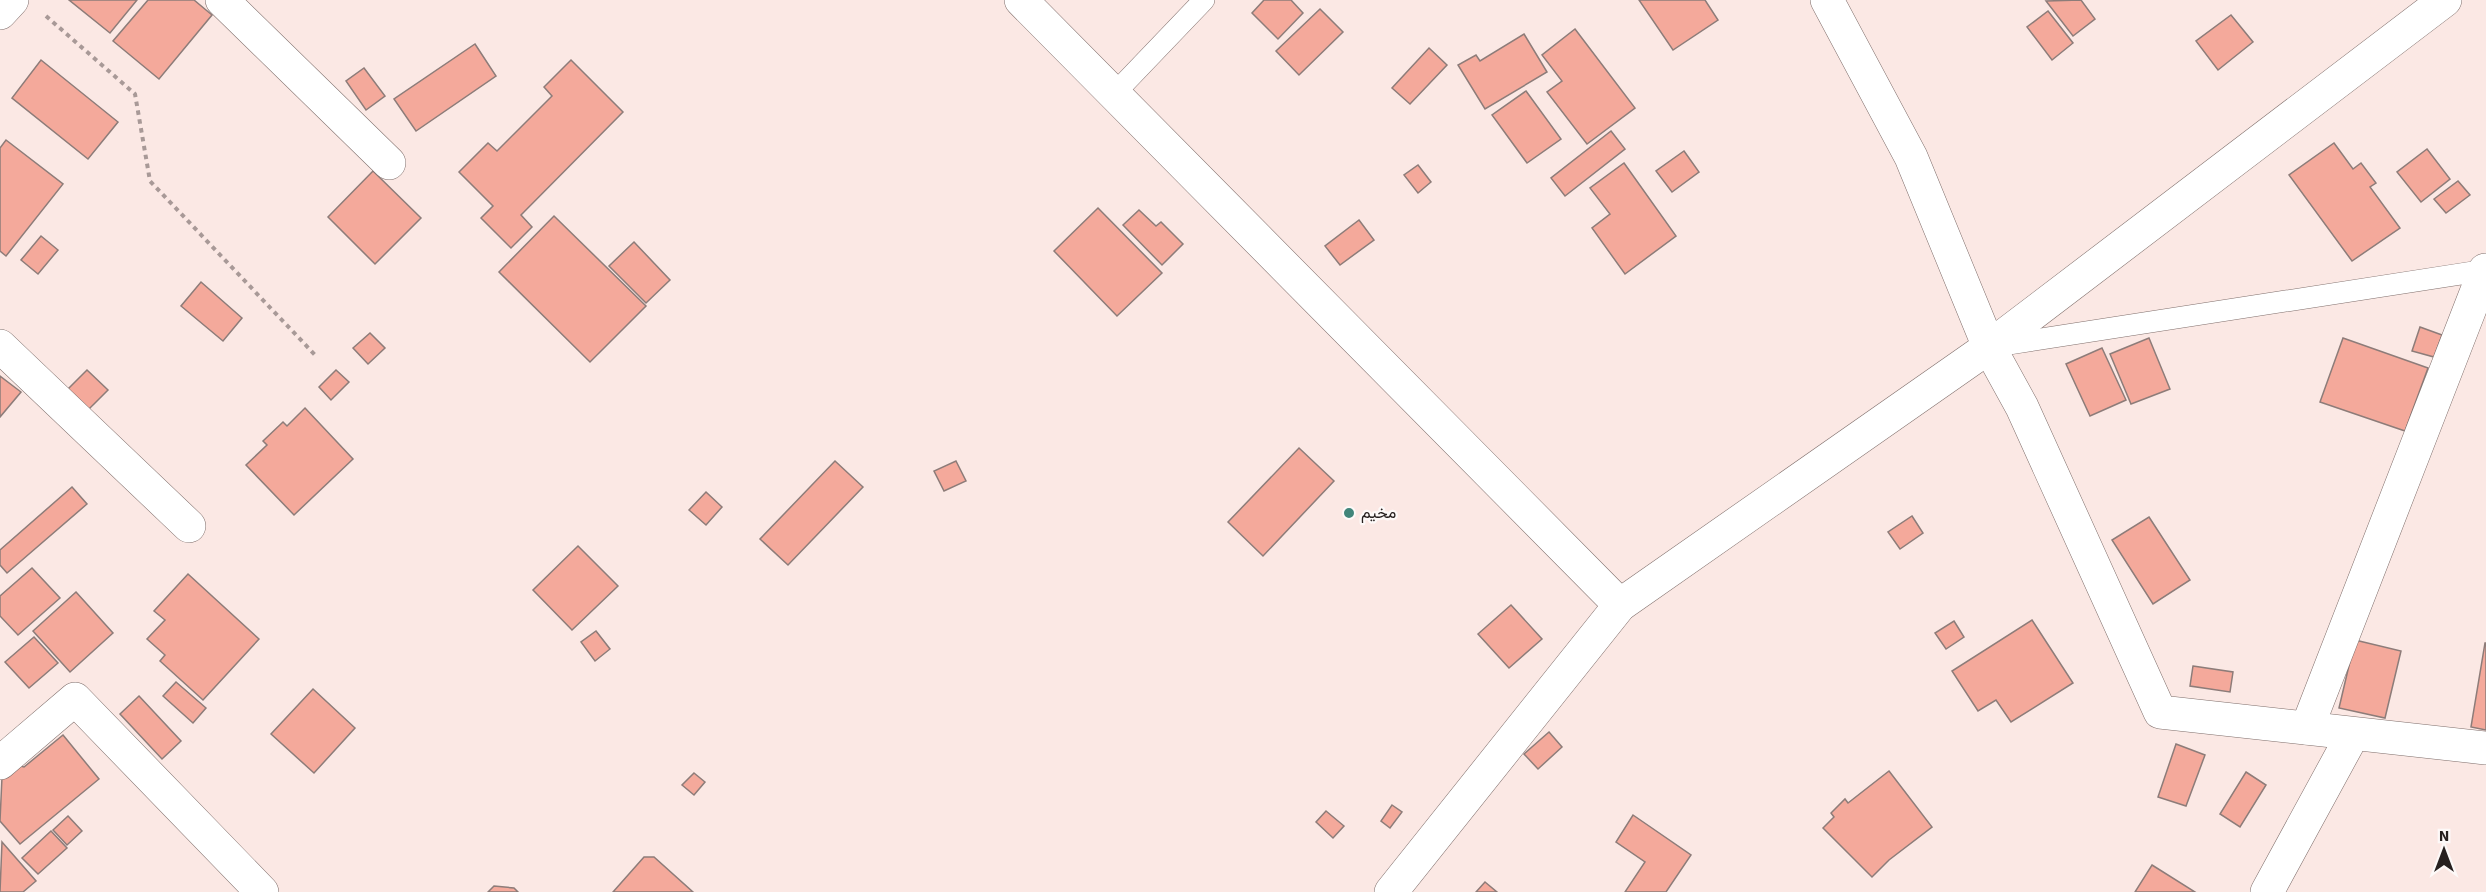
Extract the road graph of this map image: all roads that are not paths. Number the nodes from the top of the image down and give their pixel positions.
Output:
1 (222, 0) edge
2 (1021, 0) edge
3 (1204, 0) edge
4 (1827, 0) edge
5 (2445, 0) edge
6 (24, 4) edge
7 (0, 13) edge
8 (1115, 93) junction
9 (389, 163) dead end
10 (2486, 270) edge
11 (0, 346) edge
12 (1989, 347) junction
13 (189, 526) dead end
14 (1620, 605) junction
15 (2307, 728) junction
16 (2353, 734) junction
17 (2486, 748) edge
18 (0, 763) edge
19 (262, 892) edge
20 (1391, 892) edge
21 (2267, 892) edge

1 - 9 street
2 - 8 street
3 - 8 lane
4 - 12 street
5 - 12 street
6 - 7 street
8 - 14 street
10 - 12 lane
10 - 15 street
11 - 13 street
12 - 14 street
12 - 15 street
14 - 20 street
15 - 16 street
16 - 17 street
16 - 21 street
18 - 19 street

